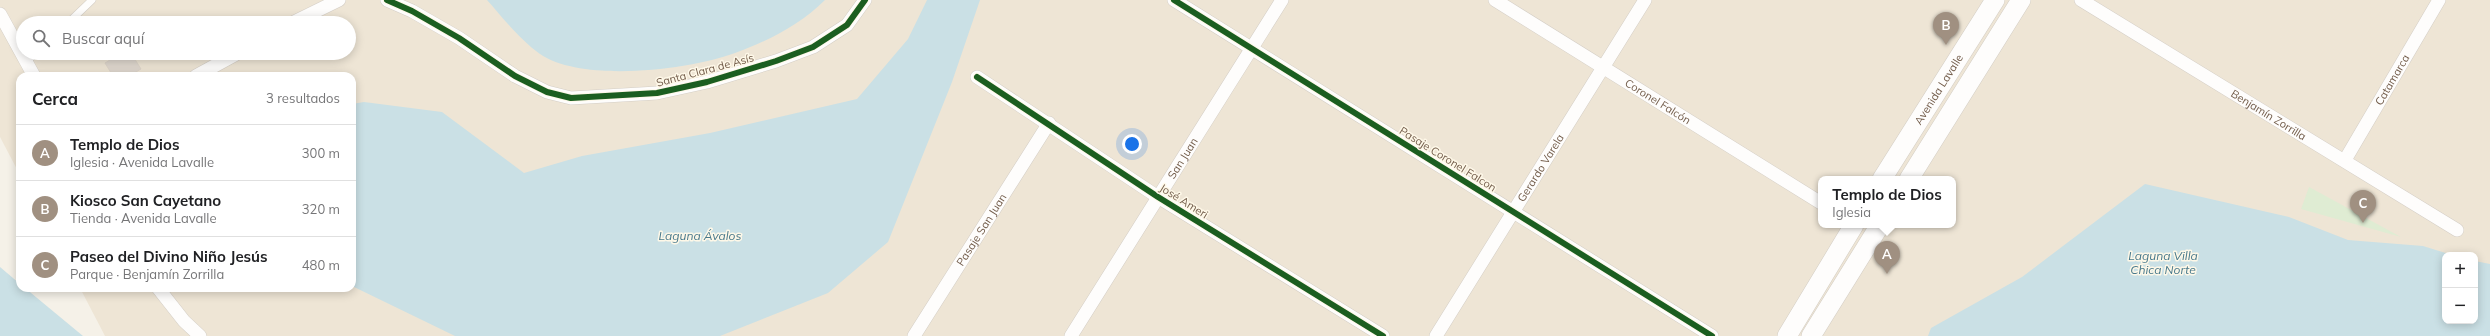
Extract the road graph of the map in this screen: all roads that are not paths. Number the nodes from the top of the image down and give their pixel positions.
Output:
1 (92, 0) edge
2 (339, 0) edge
3 (387, 0) edge
4 (865, 0) edge
5 (1174, 0) edge
6 (1282, 0) edge
7 (1495, 0) edge
8 (1645, 0) edge
9 (1995, 0) edge
10 (2021, 0) edge
11 (2081, 0) edge
12 (2439, 0) edge
13 (0, 14) edge
14 (75, 16) edge
15 (306, 16) edge
16 (16, 44) edge
17 (1253, 48) junction
18 (225, 60) edge
19 (26, 62) edge
20 (1604, 67) junction
21 (32, 72) edge
22 (203, 72) edge
23 (977, 77) dead end
24 (1049, 123) junction
25 (2345, 160) junction
26 (1884, 176) edge
27 (1911, 176) edge
28 (1158, 197) junction
29 (1818, 201) edge
30 (1514, 212) junction
31 (1852, 228) edge
32 (1877, 230) edge
33 (2457, 230) dead end
34 (161, 292) edge
35 (200, 336) edge
36 (914, 336) edge
37 (1071, 336) edge
38 (1383, 336) edge
39 (1436, 336) edge
40 (1712, 336) edge
41 (1787, 336) edge
42 (1811, 336) edge

1 - 14 lane
2 - 15 street
3 - 4 street, Santa Clara de Asís
5 - 17 street, Pasaje Coronel Falcon
6 - 17 street, San Juan
7 - 20 street, Coronel Falcón
8 - 20 street, Gerardo Varela
9 - 26 main road, Avenida Lavalle
10 - 27 main road, Avenida Lavalle
11 - 25 street, Benjamín Zorrilla
12 - 25 street, Catamarca
13 - 16 street
17 - 28 street, San Juan
17 - 30 street, Pasaje Coronel Falcon
18 - 22 street
19 - 21 street
20 - 29 street, Coronel Falcón
20 - 30 street, Gerardo Varela
23 - 24 street, José Ameri
24 - 28 street, José Ameri
24 - 36 street, Pasaje San Juan
25 - 33 street, Benjamín Zorrilla
28 - 37 street, San Juan
28 - 38 street, José Ameri
30 - 39 street, Gerardo Varela
30 - 40 street, Pasaje Coronel Falcon
31 - 41 main road
32 - 42 main road
34 - 35 street

